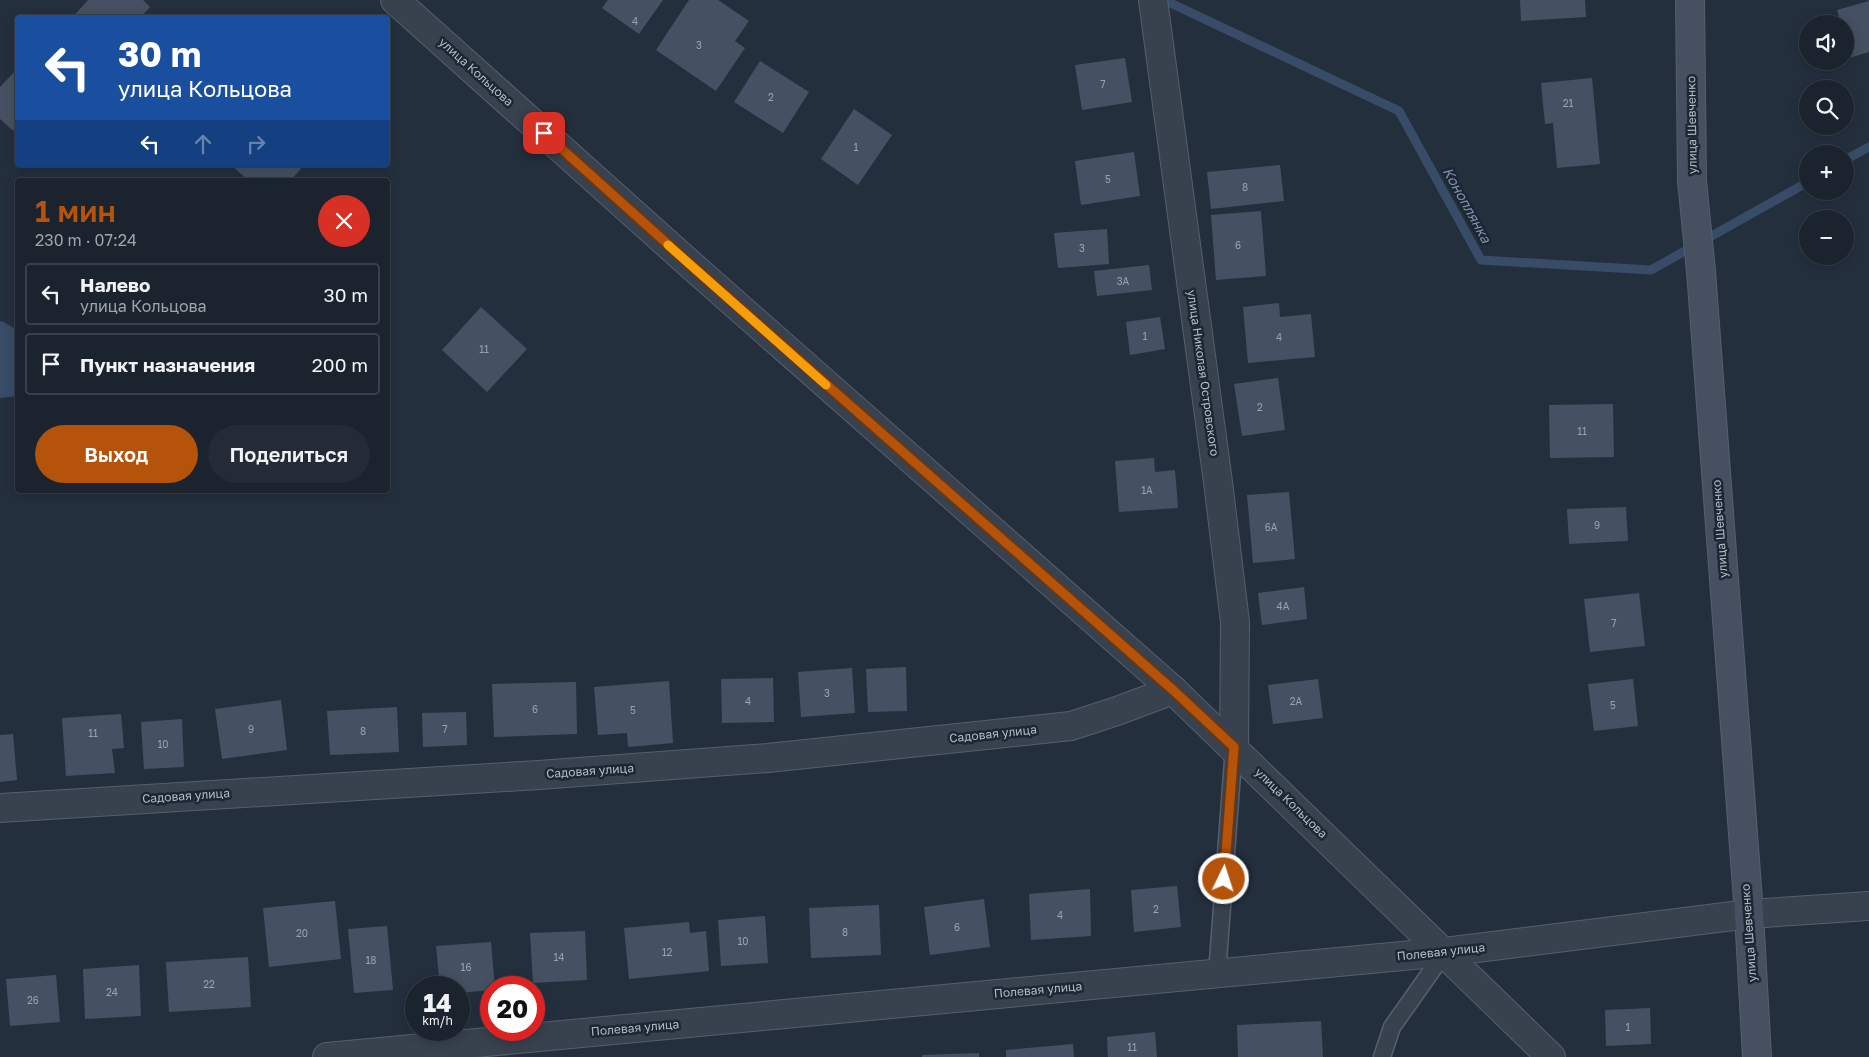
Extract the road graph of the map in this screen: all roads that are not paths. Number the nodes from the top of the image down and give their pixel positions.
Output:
1 (395, 0) edge
2 (1690, 0) edge
3 (1154, 10) edge
4 (1173, 690) junction
5 (1234, 747) junction
6 (0, 808) edge
7 (1869, 906) edge
8 (1749, 914) junction
9 (1445, 952) junction
10 (1217, 974) junction
11 (327, 1057) edge
12 (1382, 1057) edge
13 (1551, 1057) edge
14 (1757, 1057) edge

1 - 4 street, улица Кольцова
2 - 8 main road, улица Шевченко
3 - 5 street, улица Николая Островского
4 - 5 street, улица Кольцова
4 - 6 street, Садовая улица
5 - 9 street, улица Кольцова
5 - 10 lane
7 - 8 street, Полевая улица
8 - 9 street, Полевая улица
8 - 14 main road, улица Шевченко
9 - 10 street, Полевая улица
9 - 12 lane
9 - 13 street, улица Кольцова
10 - 11 street, Полевая улица

